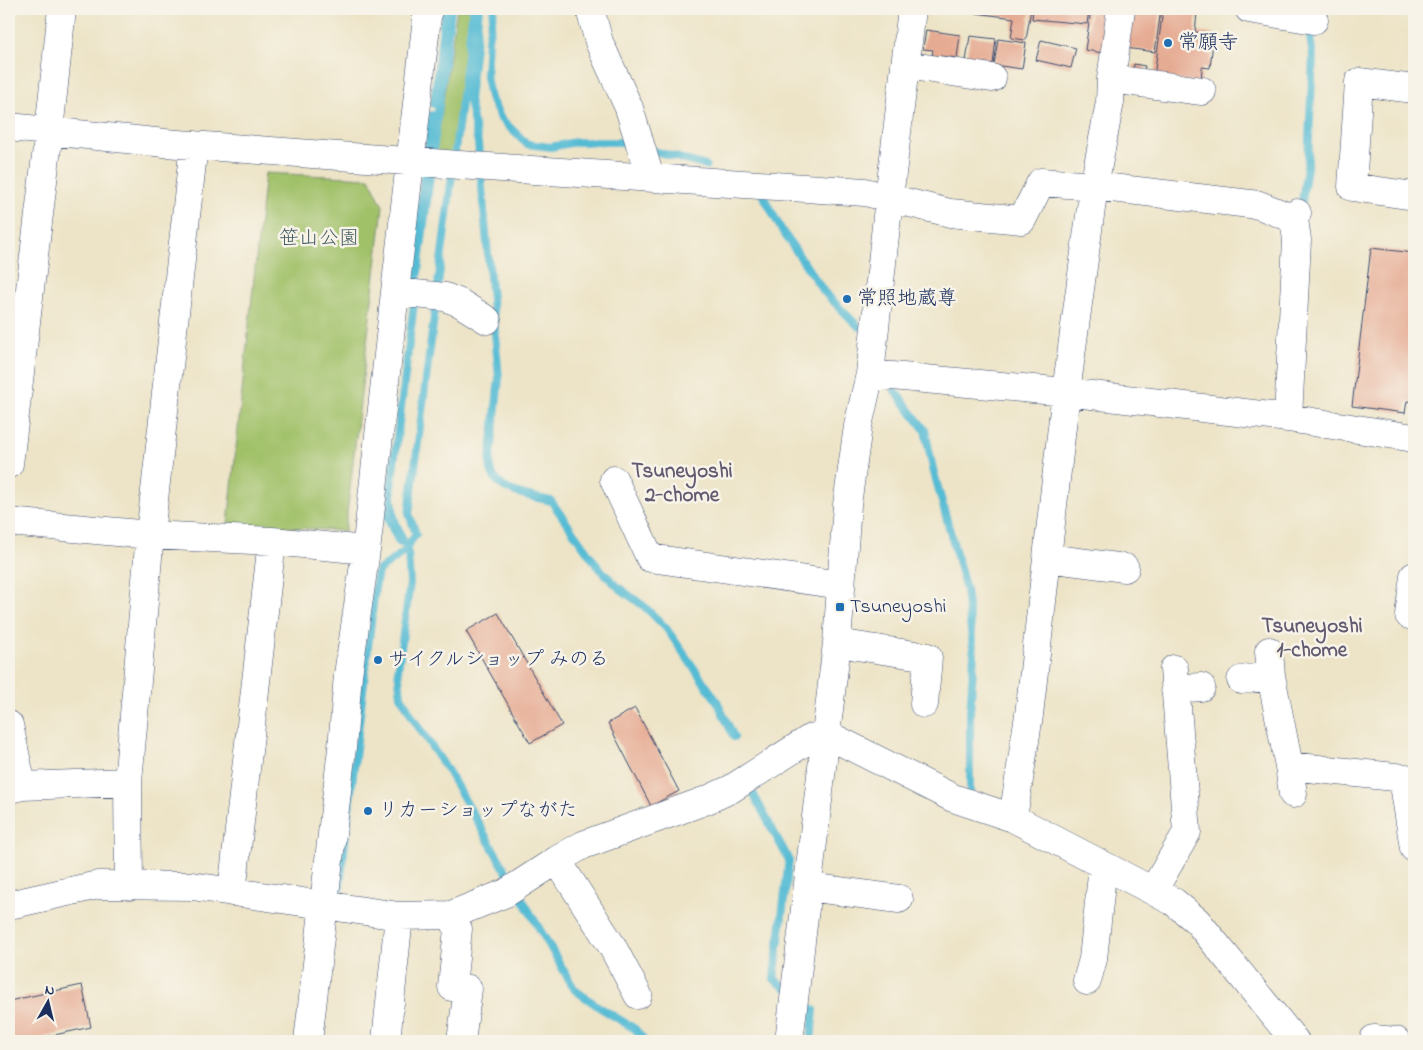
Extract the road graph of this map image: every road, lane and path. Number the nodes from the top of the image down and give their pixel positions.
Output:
1 (62, 9) edge
2 (428, 9) edge
3 (590, 9) edge
4 (912, 9) edge
5 (1121, 9) edge
6 (1249, 9) edge
7 (1314, 20) dead end
8 (906, 65) junction
9 (992, 78) dead end
10 (1111, 79) junction
11 (1414, 89) edge
12 (1202, 91) dead end
13 (9, 127) edge
14 (49, 130) junction
15 (194, 145) junction
16 (644, 155) junction
17 (449, 164) junction
18 (1094, 186) junction
19 (1414, 196) edge
20 (889, 198) junction
21 (419, 294) junction
22 (487, 320) dead end
23 (870, 374) junction
24 (1066, 392) junction
25 (1288, 418) junction
26 (1414, 438) edge
27 (9, 464) edge
28 (614, 480) dead end
29 (9, 522) edge
30 (150, 535) junction
31 (272, 541) junction
32 (366, 550) junction
33 (1047, 558) junction
34 (1125, 568) dead end
35 (1414, 576) edge
36 (841, 585) junction
37 (1409, 615) dead end
38 (837, 643) junction
39 (1241, 680) dead end
40 (1184, 682) dead end
41 (924, 704) dead end
42 (9, 725) edge
43 (826, 734) junction
44 (1289, 766) junction
45 (1409, 778) edge
46 (128, 782) junction
47 (15, 788) edge
48 (1293, 794) dead end
49 (1013, 818) junction
50 (1414, 848) edge
51 (557, 860) junction
52 (1103, 865) junction
53 (129, 886) junction
54 (808, 887) junction
55 (1153, 891) junction
56 (232, 892) junction
57 (900, 899) dead end
58 (9, 905) edge
59 (324, 906) junction
60 (451, 915) junction
61 (399, 916) junction
62 (1087, 981) dead end
63 (638, 995) dead end
64 (308, 1041) edge
65 (386, 1041) edge
66 (461, 1041) edge
67 (789, 1041) edge
68 (1296, 1041) edge

1 - 14 street
2 - 17 street
3 - 16 street
4 - 8 street
5 - 10 street
6 - 7 street
8 - 9 street
8 - 20 street
10 - 12 street
10 - 18 street
11 - 19 street
13 - 14 street
14 - 15 street
14 - 27 street
15 - 17 street
15 - 30 street
16 - 17 street
16 - 20 street
17 - 21 street
18 - 20 street
18 - 24 street
18 - 25 street
20 - 23 street
21 - 22 street
21 - 32 street
23 - 24 street
23 - 36 street
24 - 25 street
24 - 33 street
25 - 26 street
28 - 36 street
29 - 30 street
30 - 31 street
30 - 46 street
31 - 32 street
31 - 56 street
32 - 59 street
33 - 34 street
33 - 49 street
35 - 37 street
36 - 38 street
38 - 41 street
38 - 43 street
39 - 44 street
40 - 55 street
42 - 47 street
43 - 49 street
43 - 51 street
43 - 54 street
44 - 45 street
44 - 48 street
45 - 50 street
46 - 47 street
46 - 53 street
49 - 52 street
51 - 60 street
51 - 63 street
52 - 55 street
52 - 62 street
53 - 56 street
53 - 58 street
54 - 57 street
54 - 67 street
55 - 68 street
56 - 59 street
59 - 61 street
59 - 64 street
60 - 61 street
60 - 66 street
61 - 65 street

